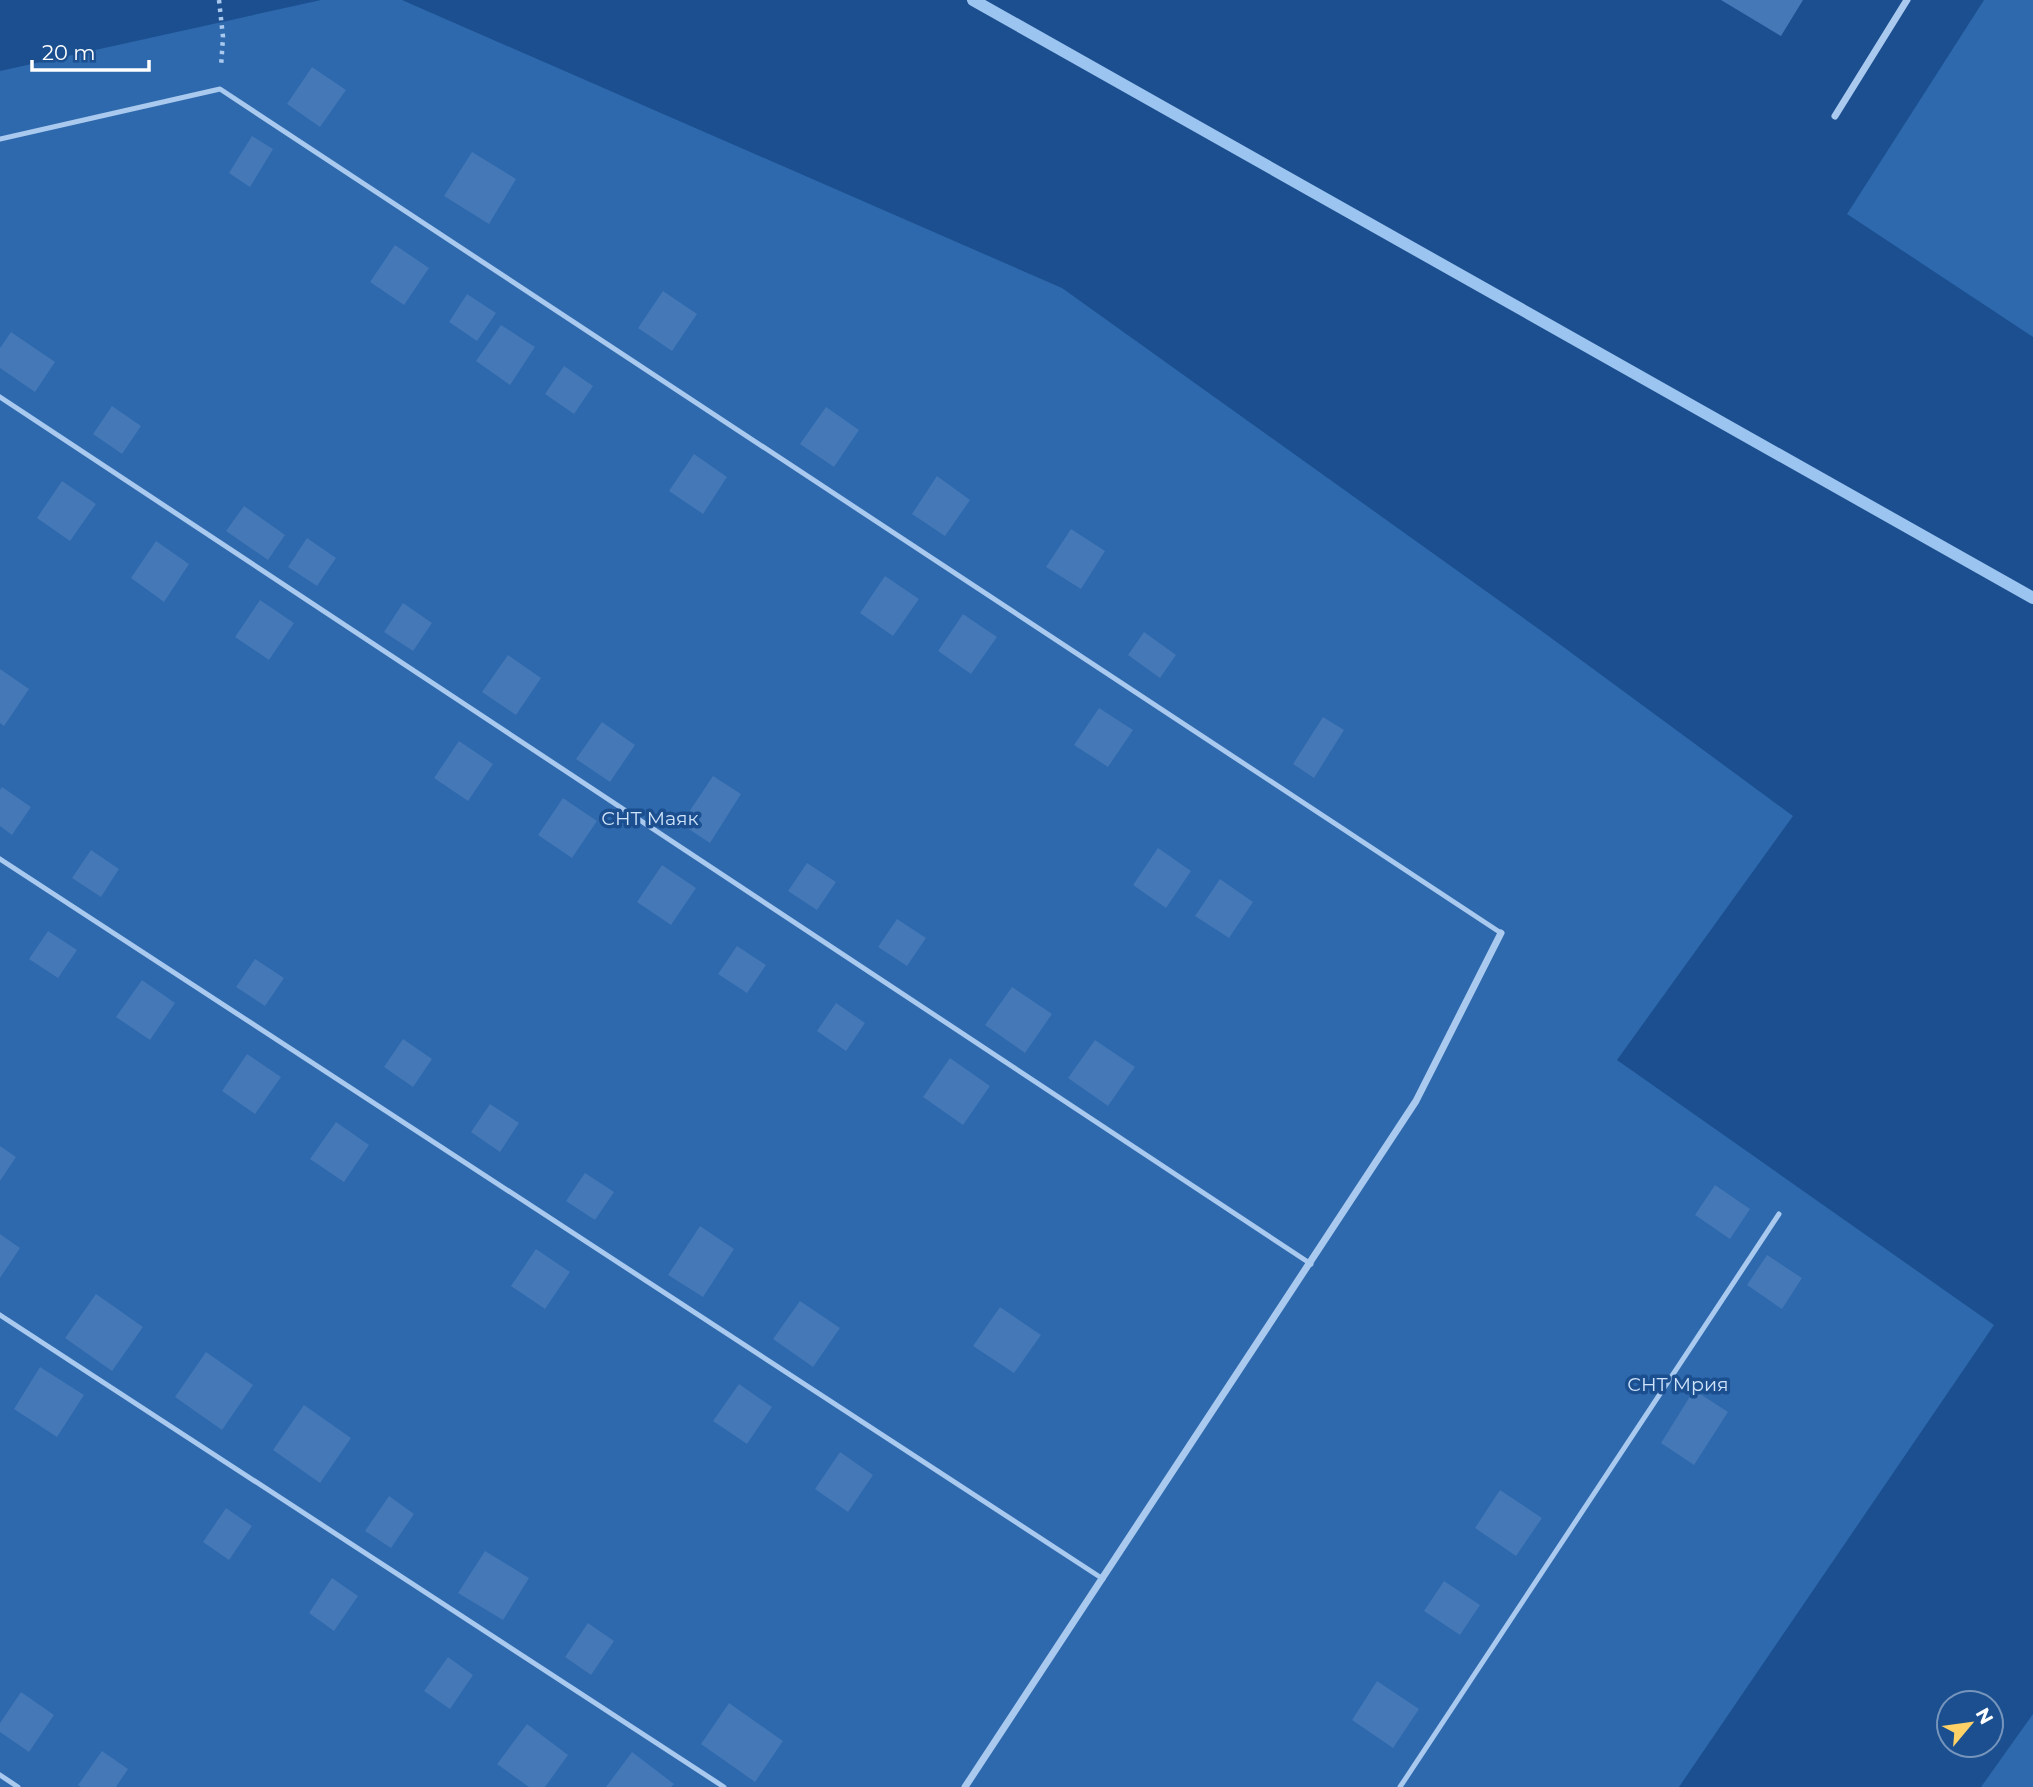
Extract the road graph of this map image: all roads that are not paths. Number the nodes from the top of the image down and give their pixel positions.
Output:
1 (1907, 0) edge
2 (1835, 116) dead end
3 (0, 139) edge
4 (0, 397) edge
5 (0, 859) edge
6 (1502, 933) joint
7 (1779, 1214) dead end
8 (1311, 1264) junction
9 (0, 1315) edge
10 (1103, 1579) junction
11 (0, 1775) edge
12 (18, 1787) edge
13 (724, 1787) edge
14 (965, 1787) edge
15 (1400, 1787) edge

1 - 2 street
3 - 6 lane
4 - 8 lane
5 - 10 lane
6 - 8 street
7 - 15 lane
8 - 10 street
9 - 13 lane
10 - 14 street
11 - 12 lane

